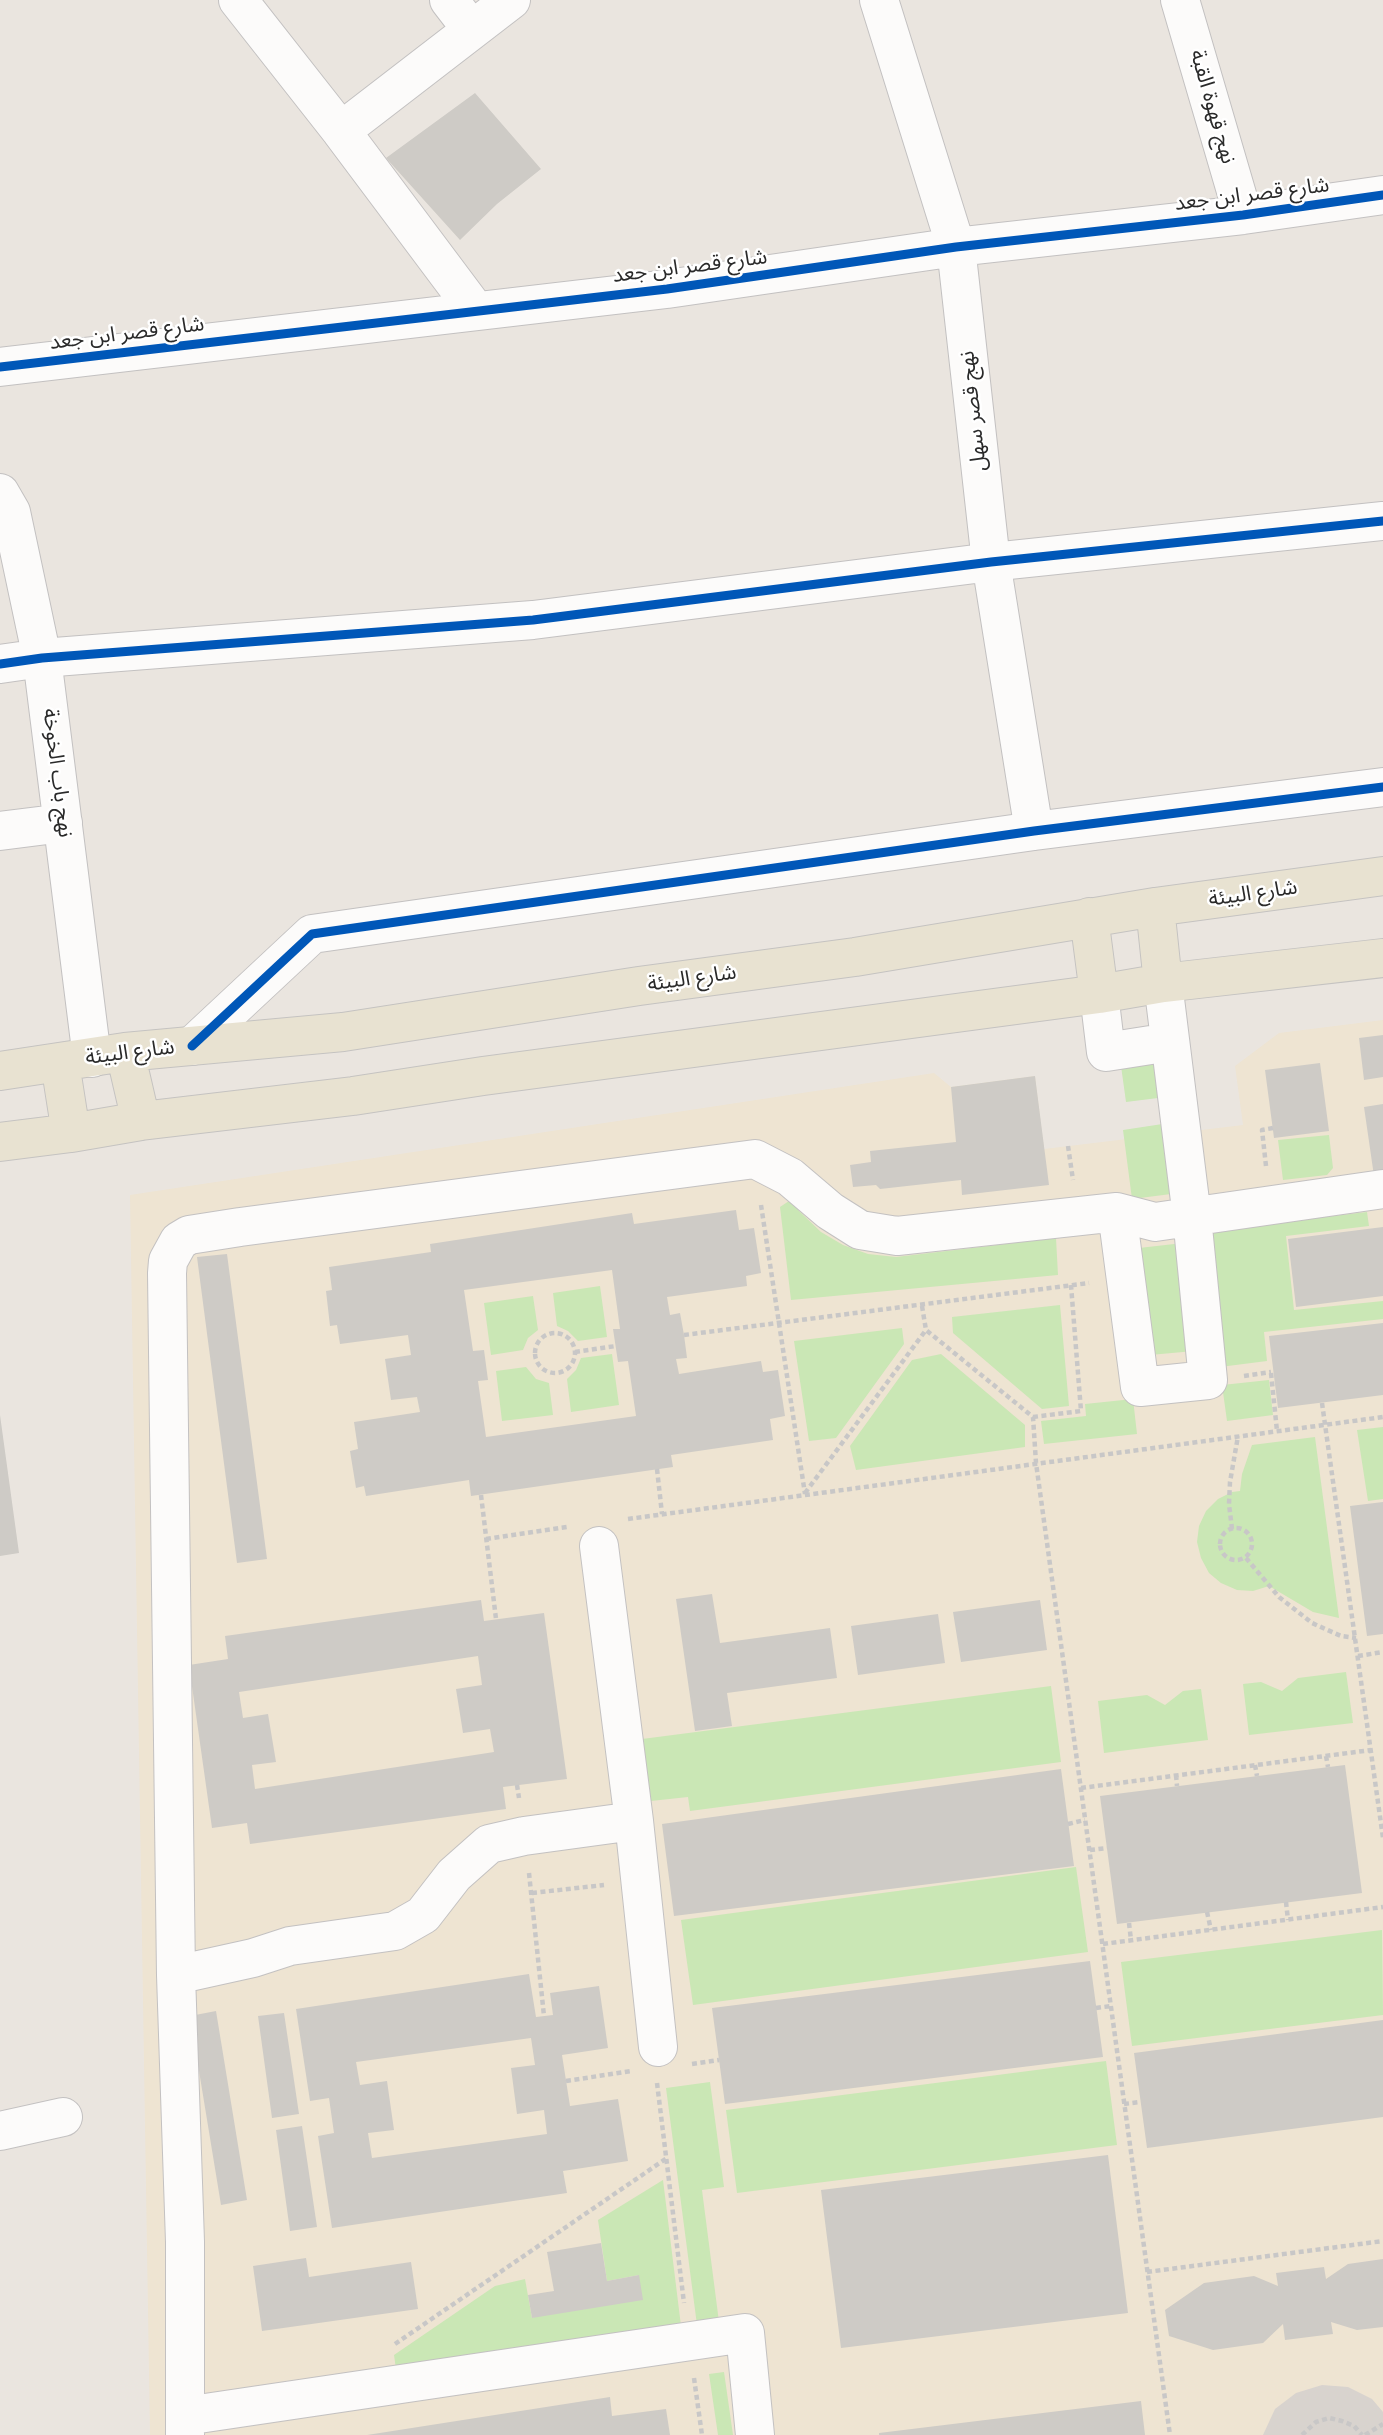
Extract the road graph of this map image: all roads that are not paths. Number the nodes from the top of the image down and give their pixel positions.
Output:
1 (239, 0) edge
2 (449, 0) edge
3 (511, 0) edge
4 (879, 0) edge
5 (1180, 0) edge
6 (472, 30) junction
7 (341, 131) junction
8 (1383, 195) edge
9 (1243, 215) junction
10 (956, 247) junction
11 (475, 310) junction
12 (0, 367) edge
13 (0, 493) edge
14 (1383, 521) edge
15 (991, 562) junction
16 (42, 658) junction
17 (0, 664) edge
18 (1383, 787) edge
19 (63, 823) junction
20 (0, 831) edge
21 (1034, 831) junction
22 (1383, 876) edge
23 (1155, 907) junction
24 (1090, 917) junction
25 (1383, 958) edge
26 (1163, 983) junction
27 (1099, 994) junction
28 (1170, 1042) junction
29 (192, 1046) junction
30 (92, 1058) junction
31 (0, 1070) edge
32 (141, 1121) junction
33 (71, 1133) junction
34 (0, 1142) edge
35 (1383, 1189) edge
36 (1116, 1212) junction
37 (1192, 1217) junction
38 (596, 1531) road end
39 (634, 1821) junction
40 (176, 1975) junction
41 (657, 2064) road end
42 (63, 2117) dead end
43 (0, 2131) edge
44 (185, 2426) edge
45 (755, 2435) edge

1 - 7 street
2 - 6 street
3 - 6 street
4 - 10 street, نهج قصر سهل
5 - 9 street, نهج قهوة القبة
6 - 7 street
7 - 11 street
8 - 9 street, شارع قصر ابن جعد
9 - 10 street, شارع قصر ابن جعد
10 - 11 street, شارع قصر ابن جعد
10 - 15 street, نهج قصر سهل
11 - 12 street, شارع قصر ابن جعد
13 - 16 street, نهج باب الخوخة
14 - 15 street
15 - 16 street
15 - 21 street, نهج قصر سهل
16 - 17 street
16 - 19 street, نهج باب الخوخة
18 - 21 street
19 - 20 street
19 - 30 street, نهج باب الخوخة
21 - 29 street
22 - 23 main road, شارع البيئة
23 - 24 main road, شارع البيئة
23 - 26 main road
24 - 27 main road
24 - 29 main road, شارع البيئة
25 - 26 main road
26 - 27 main road
26 - 28 street
27 - 28 street
27 - 32 main road
28 - 37 street
29 - 30 main road, شارع البيئة
30 - 31 main road, شارع البيئة
30 - 32 main road
30 - 33 main road
32 - 33 main road
33 - 34 main road
35 - 37 street
36 - 37 street
36 - 37 street
36 - 40 street
38 - 39 street
39 - 40 street
39 - 41 street
40 - 44 street
42 - 43 street
44 - 45 street

